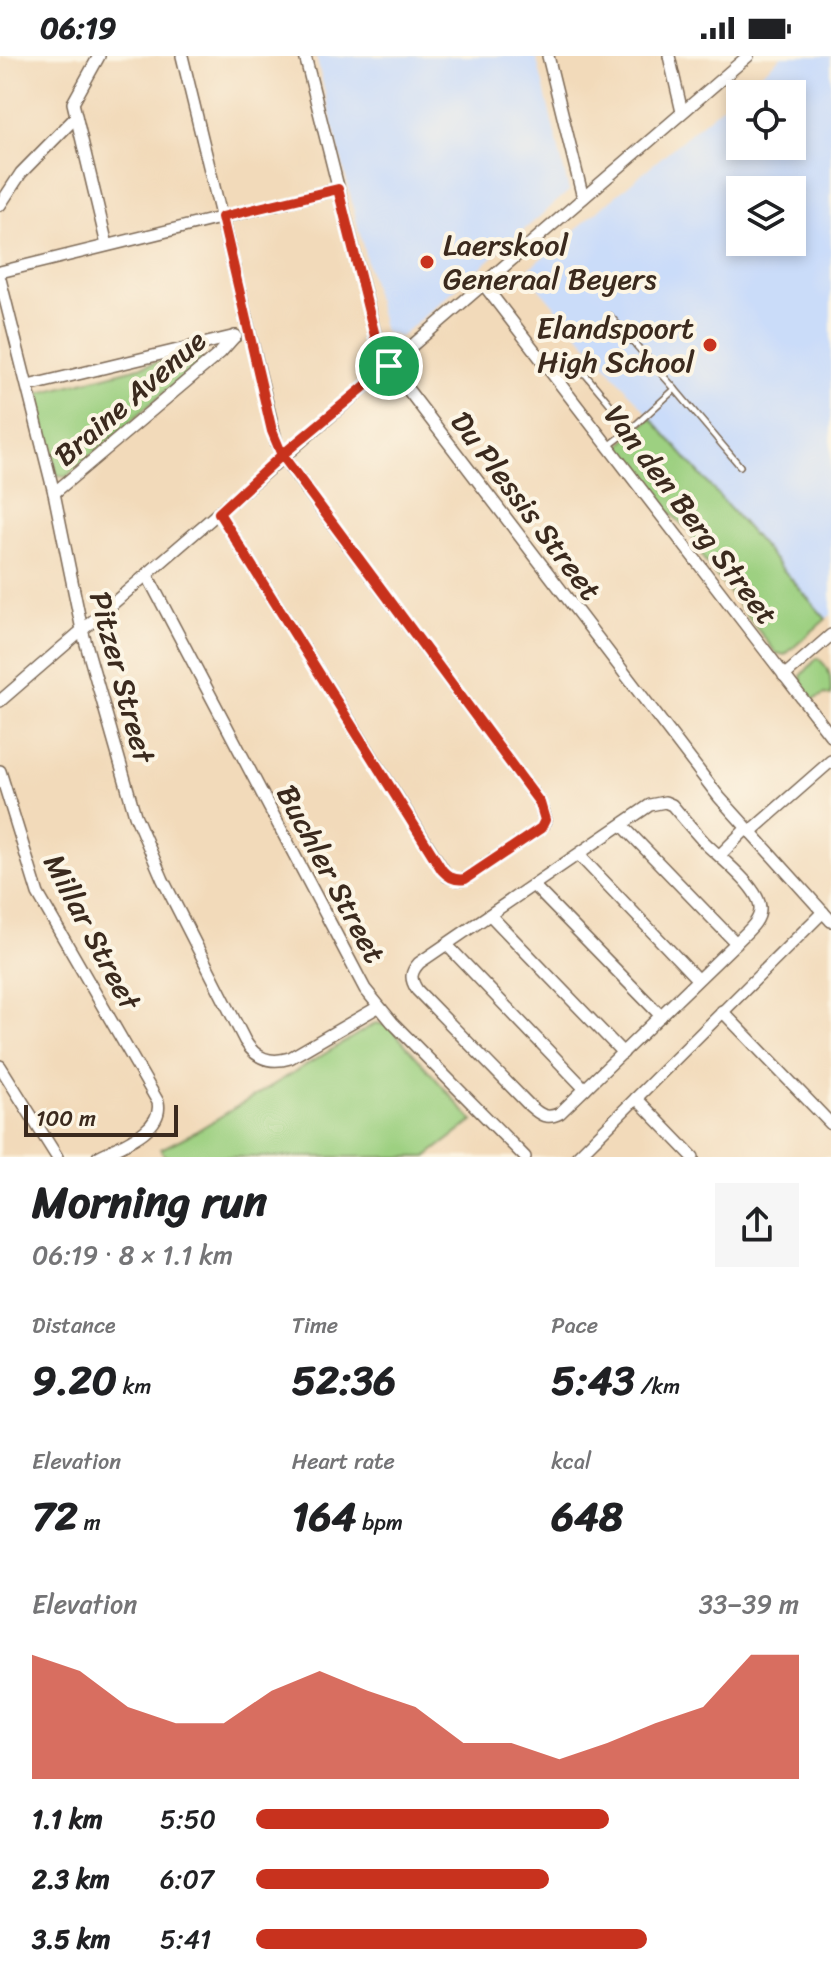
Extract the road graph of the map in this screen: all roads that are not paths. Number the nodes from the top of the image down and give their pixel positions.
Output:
1 (99, 56) edge
2 (182, 56) edge
3 (305, 56) edge
4 (548, 56) edge
5 (669, 56) edge
6 (748, 56) edge
7 (682, 112) junction
8 (76, 117) junction
9 (338, 189) junction
10 (583, 198) junction
11 (0, 205) edge
12 (222, 217) junction
13 (107, 245) junction
14 (0, 272) edge
15 (0, 279) edge
16 (484, 285) junction
17 (610, 316) dead end
18 (248, 333) junction
19 (235, 336) junction
20 (389, 366) junction
21 (559, 382) junction
22 (28, 386) junction
23 (675, 389) junction
24 (631, 429) junction
25 (608, 447) junction
26 (282, 455) junction
27 (740, 466) dead end
28 (54, 493) junction
29 (219, 513) junction
30 (147, 575) junction
31 (82, 630) junction
32 (831, 635) edge
33 (784, 676) junction
34 (0, 701) edge
35 (831, 736) edge
36 (831, 761) edge
37 (0, 771) edge
38 (622, 825) junction
39 (748, 830) junction
40 (579, 855) junction
41 (720, 855) junction
42 (534, 886) junction
43 (491, 916) junction
44 (827, 917) edge
45 (736, 943) junction
46 (447, 945) junction
47 (697, 979) junction
48 (378, 1007) junction
49 (722, 1011) junction
50 (661, 1016) junction
51 (623, 1053) junction
52 (0, 1066) edge
53 (585, 1089) junction
54 (636, 1098) junction
55 (831, 1124) edge
56 (57, 1157) edge
57 (98, 1157) edge
58 (525, 1157) edge
59 (577, 1157) edge
60 (693, 1157) edge

1 - 8 street
2 - 12 street
3 - 9 street, Du Plessis Street
4 - 10 street
5 - 7 street
6 - 7 street
7 - 10 street
8 - 11 street
8 - 13 street
9 - 12 street
9 - 20 street, Du Plessis Street
10 - 16 street
12 - 13 street
12 - 18 street
13 - 14 street
15 - 22 street, Pitzer Street
16 - 20 street
16 - 21 street, Van den Berg Street
17 - 23 lane
18 - 19 street
18 - 26 street
19 - 22 street
19 - 28 street, Braine Avenue
20 - 26 street
20 - 39 street, Du Plessis Street
21 - 24 lane
21 - 25 street, Van den Berg Street
22 - 28 street, Pitzer Street
23 - 24 lane
23 - 27 lane
24 - 25 lane
25 - 33 street, Van den Berg Street
26 - 29 street
26 - 29 street
28 - 31 street, Pitzer Street
29 - 30 street
30 - 31 street
30 - 48 street, Buchler Street
31 - 34 street
31 - 48 street, Pitzer Street
32 - 33 street
33 - 35 street, Van den Berg Street
36 - 39 street
37 - 57 street, Millar Street
38 - 40 street
38 - 41 street
38 - 45 street
39 - 41 street
39 - 44 street, Du Plessis Street
40 - 42 street
40 - 47 street
41 - 45 street
42 - 43 street
42 - 50 street
43 - 46 street
43 - 51 street
44 - 49 street
45 - 47 street
46 - 53 street
46 - 53 street
47 - 50 street
48 - 58 street, Buchler Street
49 - 54 street
49 - 55 street
50 - 51 street
51 - 53 street
52 - 56 street
54 - 59 street
54 - 60 street

